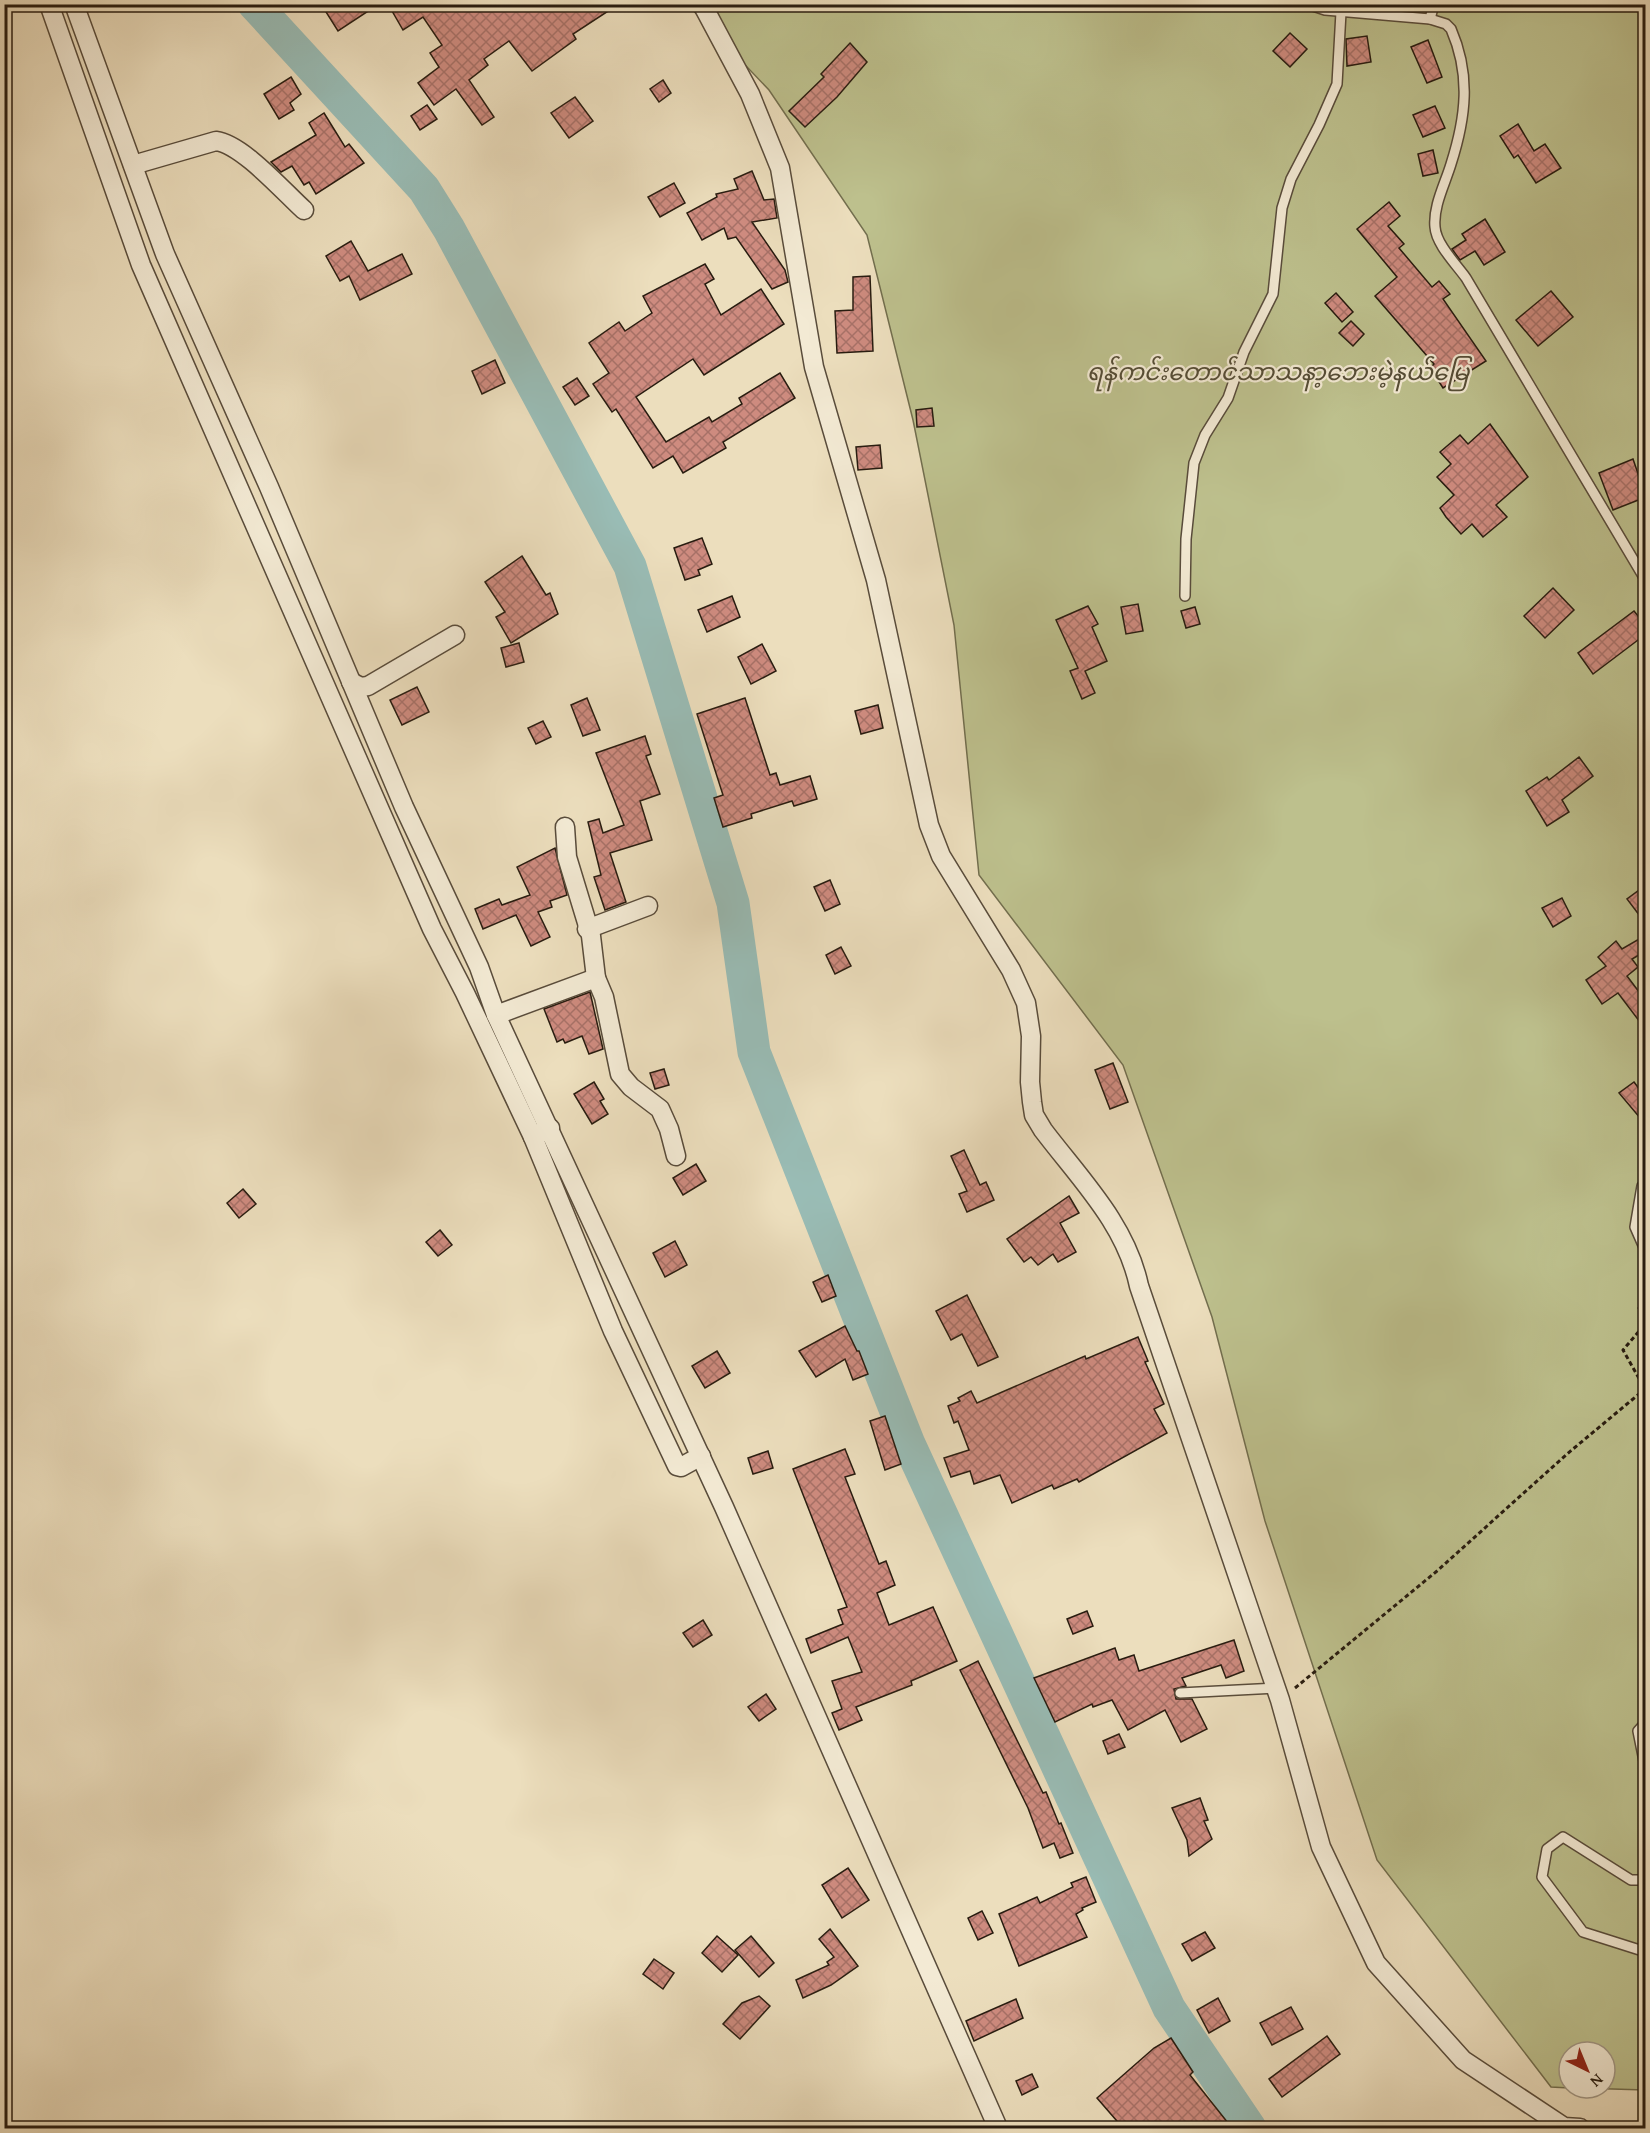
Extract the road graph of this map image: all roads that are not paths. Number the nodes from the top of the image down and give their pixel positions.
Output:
1 (49, 4) edge
2 (74, 4) edge
3 (702, 4) edge
4 (1307, 4) edge
5 (1434, 4) edge
6 (1341, 12) junction
7 (1430, 19) junction
8 (93, 89) junction
9 (133, 165) junction
10 (304, 210) dead end
11 (1646, 581) edge
12 (1185, 596) dead end
13 (455, 635) dead end
14 (351, 682) junction
15 (565, 827) dead end
16 (648, 906) dead end
17 (587, 929) junction
18 (596, 978) junction
19 (475, 987) junction
20 (496, 1015) junction
21 (542, 1132) junction
22 (676, 1156) dead end
23 (1646, 1182) edge
24 (1646, 1252) edge
25 (693, 1461) junction
26 (1180, 1693) dead end
27 (1278, 1694) junction
28 (1646, 1722) edge
29 (1646, 1771) edge
30 (1646, 1880) edge
31 (1646, 1952) edge
32 (998, 2128) edge
33 (1580, 2128) edge

1 - 8 street
2 - 8 street
3 - 27 street
4 - 6 lane
5 - 7 lane
6 - 7 lane
6 - 12 lane
7 - 11 lane
8 - 9 street
8 - 19 street
9 - 10 street
9 - 14 street
13 - 14 street
14 - 19 street
15 - 17 street
16 - 17 street
17 - 18 street
18 - 20 street
18 - 22 street
19 - 20 street
19 - 21 street
20 - 21 street
21 - 25 street
21 - 25 street
23 - 24 lane
25 - 32 street
26 - 27 lane
27 - 33 street
28 - 29 lane
30 - 31 lane

